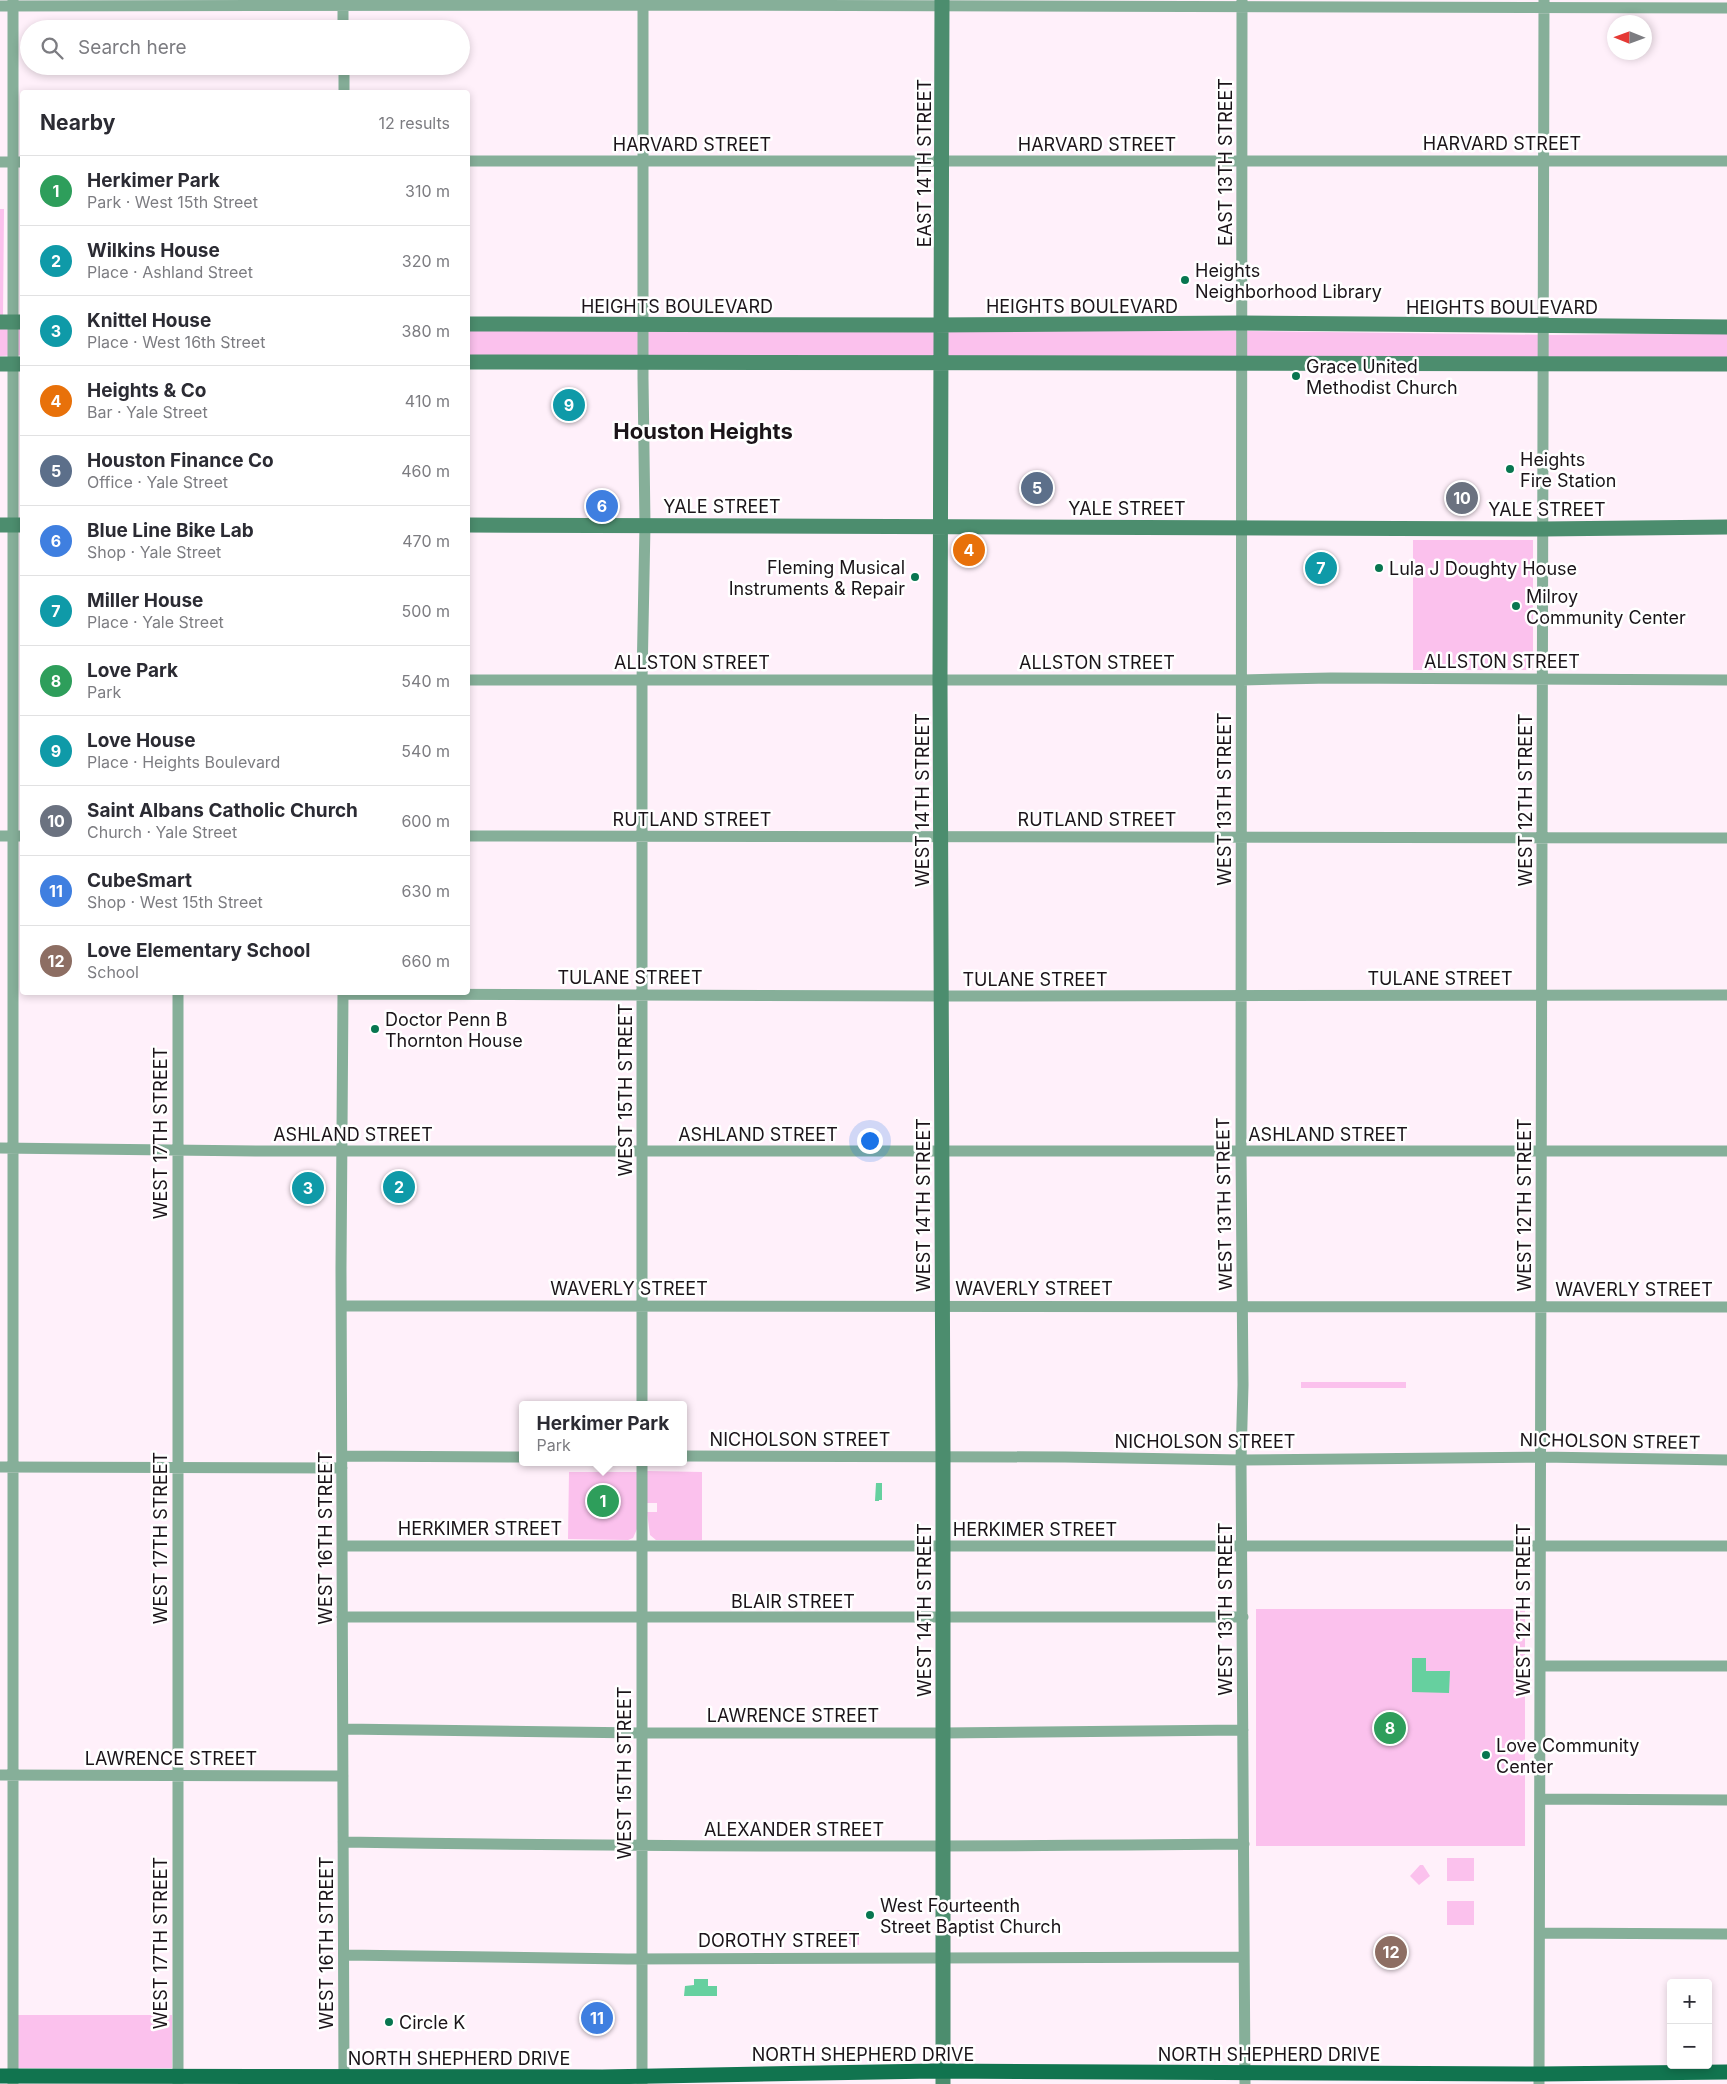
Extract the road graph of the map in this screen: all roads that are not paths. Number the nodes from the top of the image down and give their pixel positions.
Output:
1 (643, 2) edge
2 (13, 3) edge
3 (344, 3) edge
4 (942, 3) edge
5 (1242, 4) edge
6 (1544, 4) edge
7 (0, 6) edge
8 (1727, 8) edge
9 (344, 20) edge
10 (344, 75) edge
11 (344, 90) edge
12 (470, 161) edge
13 (643, 161) junction
14 (1242, 161) junction
15 (1544, 161) junction
16 (1727, 161) edge
17 (0, 162) edge
18 (18, 162) edge
19 (942, 162) junction
20 (12, 322) edge
21 (1242, 323) junction
22 (470, 324) edge
23 (643, 325) junction
24 (942, 325) junction
25 (1544, 327) junction
26 (1727, 327) edge
27 (470, 362) edge
28 (643, 363) junction
29 (942, 363) junction
30 (12, 364) edge
31 (1544, 364) junction
32 (1727, 364) edge
33 (1242, 365) junction
34 (12, 525) edge
35 (470, 525) edge
36 (644, 525) junction
37 (941, 527) junction
38 (1727, 527) edge
39 (1242, 528) junction
40 (1543, 528) junction
41 (1543, 679) junction
42 (470, 680) edge
43 (642, 680) junction
44 (940, 680) junction
45 (1242, 680) junction
46 (1727, 680) edge
47 (0, 836) edge
48 (18, 836) edge
49 (470, 836) edge
50 (642, 836) junction
51 (940, 837) junction
52 (1242, 837) junction
53 (1543, 837) junction
54 (1727, 838) edge
55 (470, 993) edge
56 (642, 994) junction
57 (178, 995) edge
58 (343, 995) edge
59 (1241, 995) junction
60 (1542, 995) junction
61 (1727, 995) edge
62 (941, 996) junction
63 (0, 1148) edge
64 (14, 1148) junction
65 (178, 1150) junction
66 (341, 1151) junction
67 (942, 1151) junction
68 (1541, 1151) junction
69 (1727, 1151) edge
70 (642, 1152) junction
71 (1241, 1152) junction
72 (642, 1305) junction
73 (942, 1305) junction
74 (1243, 1305) junction
75 (342, 1306) junction
76 (1541, 1306) junction
77 (1727, 1307) edge
78 (642, 1401) edge
79 (687, 1456) edge
80 (1541, 1456) junction
81 (519, 1457) edge
82 (943, 1458) junction
83 (1241, 1460) junction
84 (1727, 1460) edge
85 (342, 1462) junction
86 (642, 1466) edge
87 (0, 1467) edge
88 (13, 1468) junction
89 (177, 1468) junction
90 (342, 1546) junction
91 (642, 1546) junction
92 (942, 1546) junction
93 (1727, 1546) edge
94 (1243, 1547) junction
95 (1541, 1547) junction
96 (342, 1617) junction
97 (1243, 1617) junction
98 (943, 1618) junction
99 (642, 1619) junction
100 (1540, 1666) junction
101 (1727, 1666) edge
102 (343, 1729) junction
103 (1244, 1730) junction
104 (641, 1733) junction
105 (942, 1733) junction
106 (0, 1775) edge
107 (12, 1775) junction
108 (178, 1775) junction
109 (343, 1776) junction
110 (1540, 1799) junction
111 (1727, 1800) edge
112 (343, 1842) junction
113 (1244, 1844) junction
114 (641, 1846) junction
115 (942, 1847) junction
116 (1540, 1933) junction
117 (1727, 1934) edge
118 (344, 1955) junction
119 (942, 1957) junction
120 (1244, 1957) junction
121 (641, 1958) junction
122 (1727, 2072) edge
123 (943, 2078) edge
124 (1245, 2078) edge
125 (9, 2079) edge
126 (1540, 2079) edge
127 (178, 2080) edge
128 (344, 2081) edge
129 (642, 2081) edge

1 - 3 street
1 - 4 street
1 - 13 street, WEST 15TH STREET
2 - 3 street
2 - 7 street
2 - 18 street
3 - 9 street
4 - 5 street
4 - 19 main road, EAST 14TH STREET
5 - 6 street
5 - 14 street, EAST 13TH STREET
6 - 8 street
6 - 15 street, WEST 12TH STREET
10 - 11 street
12 - 13 street, HARVARD STREET
13 - 19 street, HARVARD STREET
13 - 23 street, WEST 15TH STREET
14 - 15 street, HARVARD STREET
14 - 19 street, HARVARD STREET
14 - 21 street, EAST 13TH STREET
15 - 16 street, HARVARD STREET
15 - 25 street, WEST 12TH STREET
17 - 18 street
18 - 20 street
19 - 24 main road, EAST 14TH STREET
20 - 30 street
21 - 24 main road, HEIGHTS BOULEVARD
21 - 25 main road, HEIGHTS BOULEVARD
21 - 33 street, WEST 13TH STREET
22 - 23 main road, HEIGHTS BOULEVARD
23 - 24 main road, HEIGHTS BOULEVARD
23 - 28 street, WEST 15TH STREET
24 - 29 main road, WEST 14TH STREET
25 - 26 main road, HEIGHTS BOULEVARD
25 - 31 street, WEST 12TH STREET
27 - 28 main road
28 - 29 main road
28 - 36 street, WEST 15TH STREET
29 - 33 main road
29 - 37 main road, WEST 14TH STREET
30 - 34 street
31 - 32 main road
31 - 33 main road
31 - 40 street, WEST 12TH STREET
33 - 39 street, WEST 13TH STREET
34 - 48 street
35 - 36 main road, YALE STREET
36 - 37 main road, YALE STREET
36 - 43 street, WEST 15TH STREET
37 - 39 main road, YALE STREET
37 - 44 main road, WEST 14TH STREET
38 - 40 main road, YALE STREET
39 - 40 main road, YALE STREET
39 - 45 street, WEST 13TH STREET
40 - 41 street, WEST 12TH STREET
41 - 45 street, ALLSTON STREET
41 - 46 street, ALLSTON STREET
41 - 53 street, WEST 12TH STREET
42 - 43 street, ALLSTON STREET
43 - 44 street, ALLSTON STREET
43 - 50 street, WEST 15TH STREET
44 - 45 street, ALLSTON STREET
44 - 51 main road, WEST 14TH STREET
45 - 52 street, WEST 13TH STREET
47 - 48 street
48 - 64 street
49 - 50 street, RUTLAND STREET
50 - 51 street, RUTLAND STREET
50 - 56 street, WEST 15TH STREET
51 - 52 street, RUTLAND STREET
51 - 62 main road, WEST 14TH STREET
52 - 53 street, RUTLAND STREET
52 - 59 street, WEST 13TH STREET
53 - 54 street, RUTLAND STREET
53 - 60 street, WEST 12TH STREET
55 - 56 street, TULANE STREET
56 - 62 street, TULANE STREET
56 - 70 street, WEST 15TH STREET
57 - 65 street, WEST 17TH STREET
58 - 66 street, WEST 16TH STREET
59 - 60 street, TULANE STREET
59 - 62 street, TULANE STREET
59 - 71 street, WEST 13TH STREET
60 - 61 street, TULANE STREET
60 - 68 street, WEST 12TH STREET
62 - 67 main road, WEST 14TH STREET
63 - 64 street, ASHLAND STREET
64 - 65 street, ASHLAND STREET
64 - 88 street
65 - 66 street, ASHLAND STREET
65 - 89 street, WEST 17TH STREET
66 - 70 street, ASHLAND STREET
66 - 75 street, WEST 16TH STREET
67 - 70 street, ASHLAND STREET
67 - 71 street, ASHLAND STREET
67 - 73 main road, WEST 14TH STREET
68 - 69 street, ASHLAND STREET
68 - 71 street, ASHLAND STREET
68 - 76 street, WEST 12TH STREET
70 - 72 street, WEST 15TH STREET
71 - 74 street, WEST 13TH STREET
72 - 73 street, WAVERLY STREET
72 - 75 street, WAVERLY STREET
72 - 78 street, WEST 15TH STREET
73 - 74 street, WAVERLY STREET
73 - 82 main road, WEST 14TH STREET
74 - 76 street, WAVERLY STREET
74 - 83 street, WEST 13TH STREET
75 - 85 street, WEST 16TH STREET
76 - 77 street, WAVERLY STREET
76 - 80 street, WEST 12TH STREET
79 - 82 street, NICHOLSON STREET
80 - 83 street, NICHOLSON STREET
80 - 84 street, NICHOLSON STREET
80 - 95 street, WEST 12TH STREET
81 - 85 street
82 - 83 street, NICHOLSON STREET
82 - 92 main road, WEST 14TH STREET
83 - 94 street, WEST 13TH STREET
85 - 89 street
85 - 90 street, WEST 16TH STREET
86 - 91 street, WEST 15TH STREET
87 - 88 street
88 - 89 street
88 - 107 street
89 - 108 street, WEST 17TH STREET
90 - 91 street, HERKIMER STREET
90 - 96 street, WEST 16TH STREET
91 - 92 street, HERKIMER STREET
91 - 99 street, WEST 15TH STREET
92 - 94 street, HERKIMER STREET
92 - 98 main road, WEST 14TH STREET
93 - 95 street, HERKIMER STREET
94 - 95 street, HERKIMER STREET
94 - 97 street, WEST 13TH STREET
95 - 100 street, WEST 12TH STREET
96 - 99 street, BLAIR STREET
96 - 102 street, WEST 16TH STREET
97 - 98 street, BLAIR STREET
97 - 103 street, WEST 13TH STREET
98 - 99 street, BLAIR STREET
98 - 105 main road, WEST 14TH STREET
99 - 104 street, WEST 15TH STREET
100 - 101 street
100 - 110 street, WEST 12TH STREET
102 - 104 street, LAWRENCE STREET
102 - 109 street, WEST 16TH STREET
103 - 105 street, LAWRENCE STREET
103 - 113 street, WEST 13TH STREET
104 - 105 street, LAWRENCE STREET
104 - 114 street, WEST 15TH STREET
105 - 115 main road, WEST 14TH STREET
106 - 107 street, LAWRENCE STREET
107 - 108 street, LAWRENCE STREET
107 - 125 street
108 - 109 street, LAWRENCE STREET
108 - 127 street, WEST 17TH STREET
109 - 112 street, WEST 16TH STREET
110 - 111 street
110 - 116 street, WEST 12TH STREET
112 - 114 street, ALEXANDER STREET
112 - 118 street, WEST 16TH STREET
113 - 115 street, ALEXANDER STREET
113 - 120 street, WEST 13TH STREET
114 - 115 street, ALEXANDER STREET
114 - 121 street, WEST 15TH STREET
115 - 119 main road, WEST 14TH STREET
116 - 117 street
116 - 126 street, WEST 12TH STREET
118 - 121 street, DOROTHY STREET
118 - 128 street, WEST 16TH STREET
119 - 120 street, DOROTHY STREET
119 - 121 street, DOROTHY STREET
119 - 123 main road, WEST 14TH STREET
120 - 124 street, WEST 13TH STREET
121 - 129 street, WEST 15TH STREET
122 - 126 main road, NORTH SHEPHERD DRIVE
123 - 124 main road, NORTH SHEPHERD DRIVE
123 - 129 main road, NORTH SHEPHERD DRIVE
124 - 126 main road, NORTH SHEPHERD DRIVE
125 - 127 main road, NORTH SHEPHERD DRIVE
127 - 128 main road, NORTH SHEPHERD DRIVE
128 - 129 main road, NORTH SHEPHERD DRIVE

